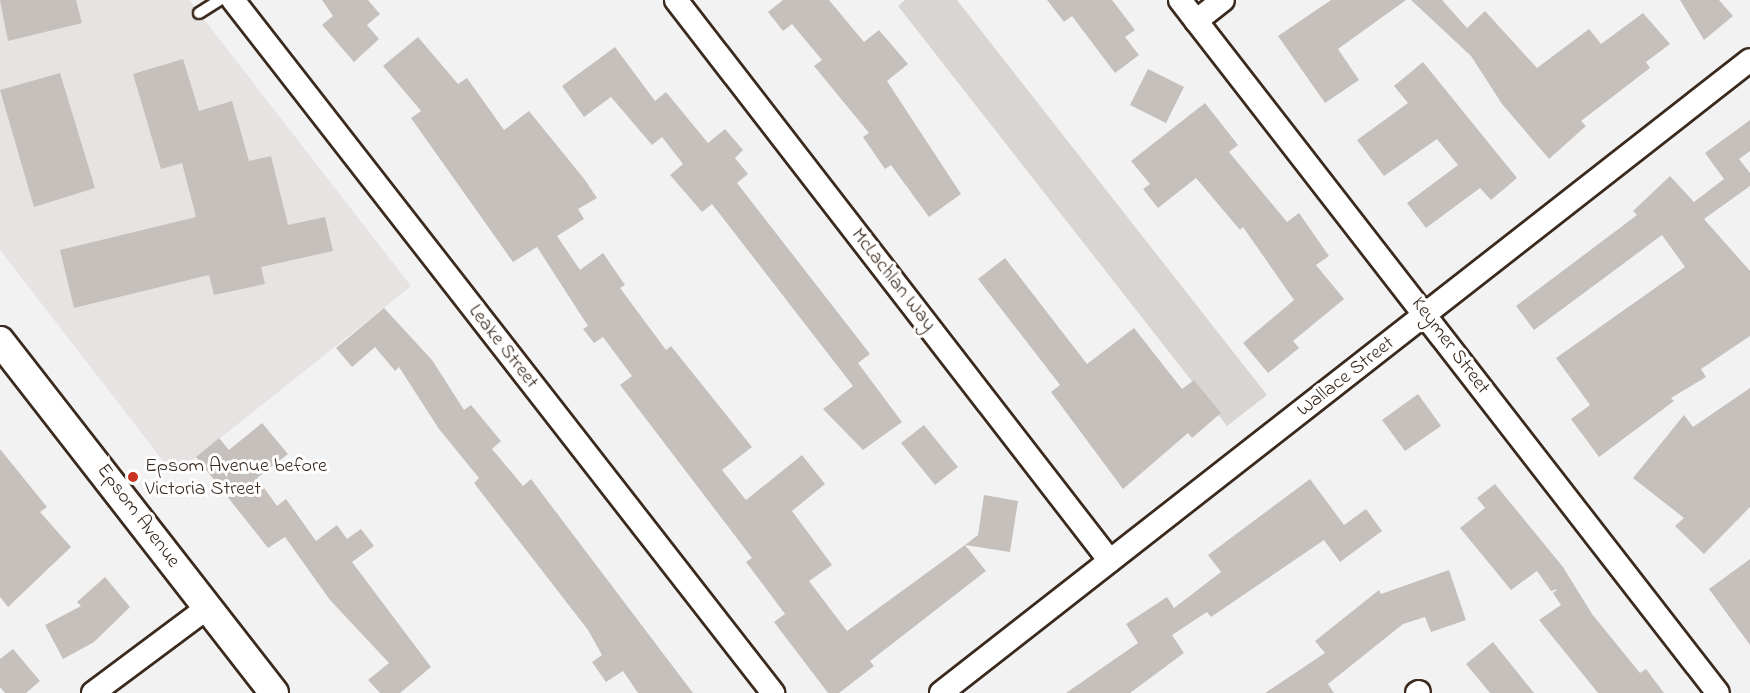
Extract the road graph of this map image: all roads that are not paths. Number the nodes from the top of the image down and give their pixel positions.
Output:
1 (220, 0) edge
2 (233, 0) edge
3 (676, 0) edge
4 (1180, 0) edge
5 (1223, 0) edge
6 (199, 13) dead end
7 (1196, 21) junction
8 (1750, 60) edge
9 (1426, 315) junction
10 (0, 341) edge
11 (1110, 561) junction
12 (207, 608) junction
13 (93, 693) edge
14 (274, 693) edge
15 (773, 693) edge
16 (941, 693) edge
17 (1718, 693) edge

1 - 6 lane
2 - 15 street, Leake Street
3 - 11 street, McLachlan Way
4 - 7 street, Keymer Street
5 - 7 street
7 - 9 street, Keymer Street
8 - 9 street, Wallace Street
9 - 11 street, Wallace Street
9 - 17 street, Keymer Street
10 - 12 street, Epsom Avenue
11 - 16 street, Wallace Street
12 - 13 street
12 - 14 street, Epsom Avenue

